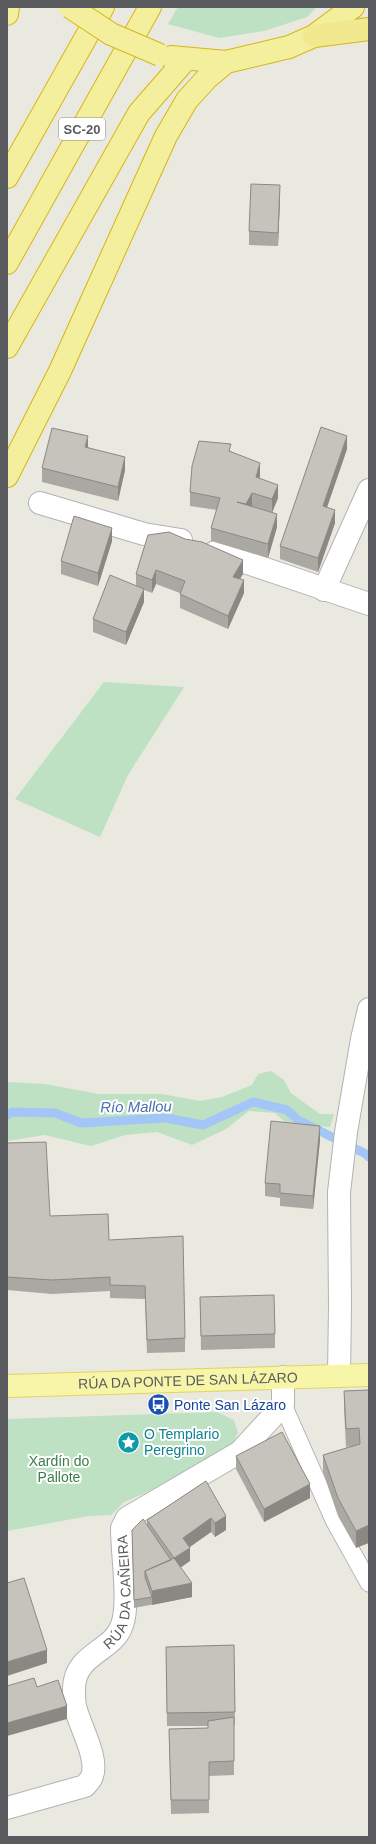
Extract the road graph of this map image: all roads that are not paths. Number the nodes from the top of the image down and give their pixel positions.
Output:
1 (8, 7) edge
2 (70, 7) edge
3 (103, 7) edge
4 (150, 7) edge
5 (353, 7) edge
6 (7, 14) edge
7 (369, 30) edge
8 (314, 36) junction
9 (186, 59) junction
10 (226, 62) junction
11 (7, 177) edge
12 (7, 263) edge
13 (7, 347) edge
14 (7, 476) edge
15 (369, 490) edge
16 (40, 503) dead end
17 (324, 590) junction
18 (369, 604) edge
19 (369, 1009) edge
20 (369, 1374) edge
21 (339, 1375) junction
22 (283, 1377) junction
23 (7, 1386) edge
24 (283, 1405) junction
25 (369, 1583) edge
26 (7, 1808) edge

1 - 6 highway
2 - 9 highway, bridge
3 - 11 highway, SC-20
4 - 12 highway, SC-20
5 - 8 highway
7 - 8 highway
8 - 10 highway
9 - 10 highway
9 - 13 highway
10 - 14 highway
15 - 17 street
16 - 17 street
17 - 18 street
19 - 21 street
20 - 21 main road, RÚA DA PONTE DE SAN LÁZARO
21 - 22 main road, RÚA DA PONTE DE SAN LÁZARO
22 - 23 main road, RÚA DA PONTE DE SAN LÁZARO
22 - 24 street
24 - 25 lane
24 - 26 street, RÚA DA CAÑEIRA

